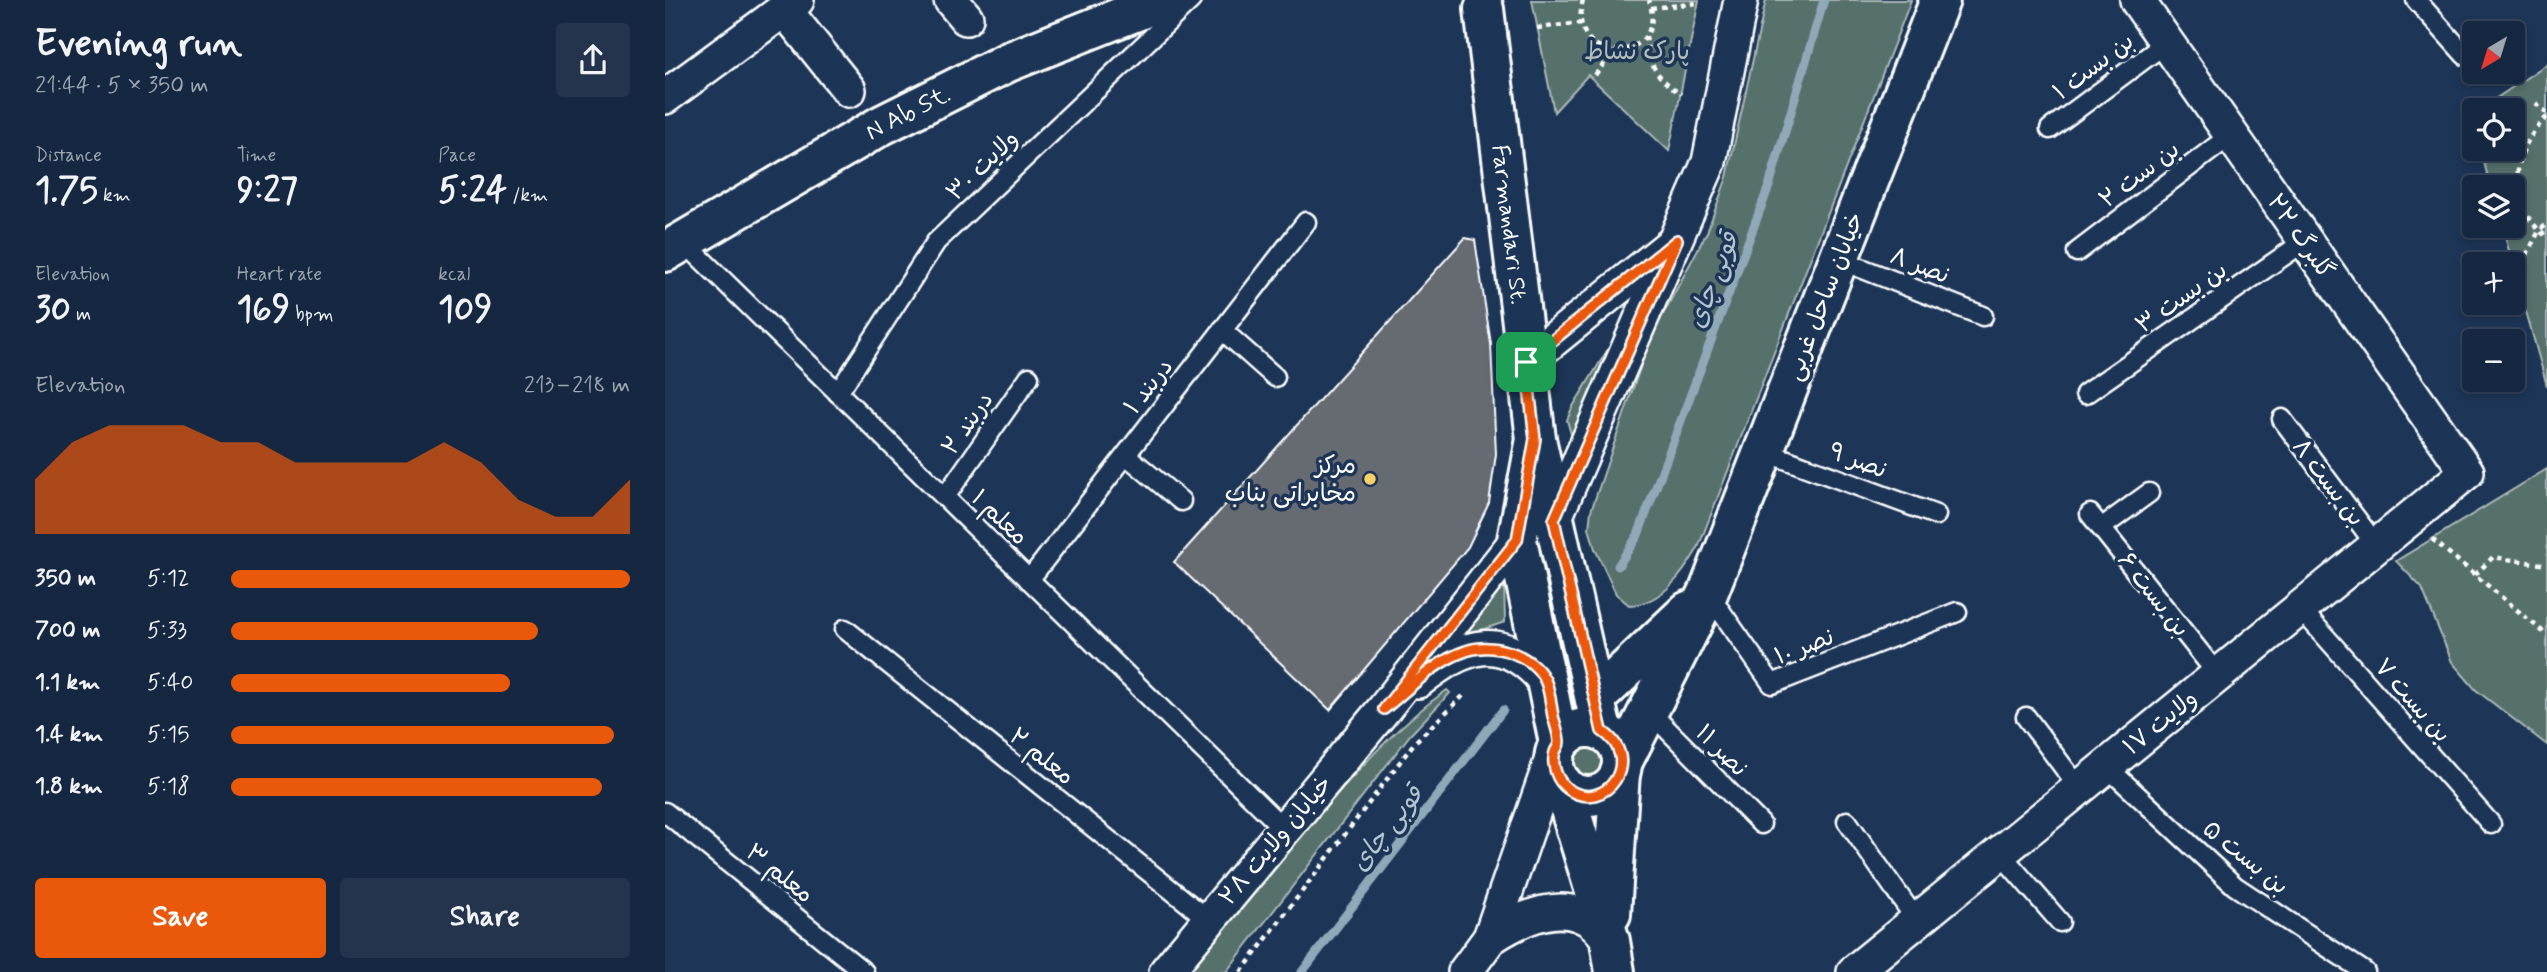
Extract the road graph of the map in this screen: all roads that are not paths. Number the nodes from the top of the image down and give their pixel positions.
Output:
1 (1164, 0) edge
2 (1191, 0) edge
3 (1741, 0) edge
4 (1940, 0) edge
5 (2137, 0) edge
6 (2416, 0) edge
7 (1483, 3) edge
8 (790, 5) edge
9 (2166, 43) junction
10 (2462, 52) edge
11 (849, 90) dead end
12 (665, 97) edge
13 (2050, 129) dead end
14 (2231, 135) junction
15 (1306, 222) dead end
16 (671, 240) edge
17 (1677, 240) junction
18 (2305, 241) junction
19 (2077, 252) dead end
20 (1838, 259) junction
21 (1983, 316) dead end
22 (1222, 330) junction
23 (1526, 362) junction
24 (1030, 377) dead end
25 (1275, 377) dead end
26 (838, 393) junction
27 (2085, 394) dead end
28 (2282, 419) dead end
29 (1535, 439) junction
30 (1763, 451) junction
31 (1126, 455) junction
32 (2467, 472) joint
33 (2149, 493) dead end
34 (945, 497) junction
35 (1181, 501) dead end
36 (1936, 515) dead end
37 (1554, 520) junction
38 (1517, 540) junction
39 (2376, 545) junction
40 (1029, 580) junction
41 (1708, 593) junction
42 (2299, 608) junction
43 (1957, 612) dead end
44 (845, 629) dead end
45 (2218, 675) junction
46 (1546, 682) junction
47 (1384, 709) junction
48 (1648, 710) junction
49 (2026, 717) dead end
50 (1610, 741) junction
51 (1559, 760) junction
52 (2106, 766) junction
53 (2079, 788) junction
54 (665, 812) edge
55 (1847, 821) dead end
56 (1761, 824) dead end
57 (2491, 824) dead end
58 (1284, 829) junction
59 (2000, 853) junction
60 (1209, 920) junction
61 (1917, 920) junction
62 (2060, 922) dead end
63 (1490, 938) junction
64 (1612, 956) edge
65 (864, 972) edge
66 (1166, 972) edge
67 (1465, 972) edge
68 (1854, 972) edge
69 (2365, 972) edge

1 - 16 main road, N Ab St.
2 - 26 lane, ولایت ۳۰
3 - 17 street
4 - 20 main road, خیابان ساحل غربی
5 - 9 street, گلبرگ ۲۲
6 - 10 lane
7 - 23 main road, Farmandari St.
8 - 11 street
8 - 12 street
9 - 13 lane, بن بست ۱
9 - 14 street, گلبرگ ۲۲
14 - 18 street, گلبرگ ۲۲
14 - 19 lane, بن ست ۲
15 - 22 lane, دربند ۱
16 - 26 lane, معلم ۱
17 - 23 street
17 - 37 street
18 - 27 lane, بن بست ۳
18 - 32 street, گلبرگ ۲۲
20 - 21 lane, نصر ۸
20 - 30 main road, خیابان ساحل غربی
22 - 25 lane
22 - 31 lane, دربند ۱
23 - 29 main road, Farmandari St.
24 - 34 lane, دربند ۲
26 - 34 lane, معلم ۱
28 - 39 lane, بن بست ۸
29 - 37 main road
29 - 38 main road
30 - 36 lane, نصر ۹
30 - 41 main road, خیابان ساحل غربی
31 - 35 lane
31 - 40 lane, دربند ۱
32 - 39 street, ولایت ۱۷
33 - 45 lane, بن بست ۶
34 - 40 lane, معلم ۱
37 - 50 main road
38 - 46 main road
38 - 47 street, خیابان ولایت ۲۸
39 - 42 street, ولایت ۱۷
40 - 58 lane, معلم ۱
41 - 43 lane, نصر ۱۰
41 - 48 main road, خیابان ساحل غربی
41 - 50 main road, خیابان ساحل غربی
42 - 45 street, ولایت ۱۷
42 - 57 lane, بن بست ۷
44 - 60 lane, معلم ۲
45 - 52 street, ولایت ۱۷
46 - 47 street, خیابان ولایت ۲۸
46 - 51 main road
47 - 58 street, خیابان ولایت ۲۸
48 - 50 main road, خیابان ساحل غربی
48 - 56 lane, نصر ۱۱
49 - 53 lane
50 - 51 main road
50 - 51 main road
50 - 64 main road
51 - 63 street
51 - 64 main road
52 - 53 street, ولایت ۱۷
52 - 69 lane, بن بست ۵
53 - 59 street, ولایت ۱۷
54 - 65 lane, معلم ۳
55 - 61 lane
58 - 60 street, خیابان ولایت ۲۸
59 - 61 street, ولایت ۱۷
59 - 62 lane
60 - 66 street, خیابان ولایت ۲۸
61 - 68 street, ولایت ۱۷
63 - 64 street
63 - 67 street

